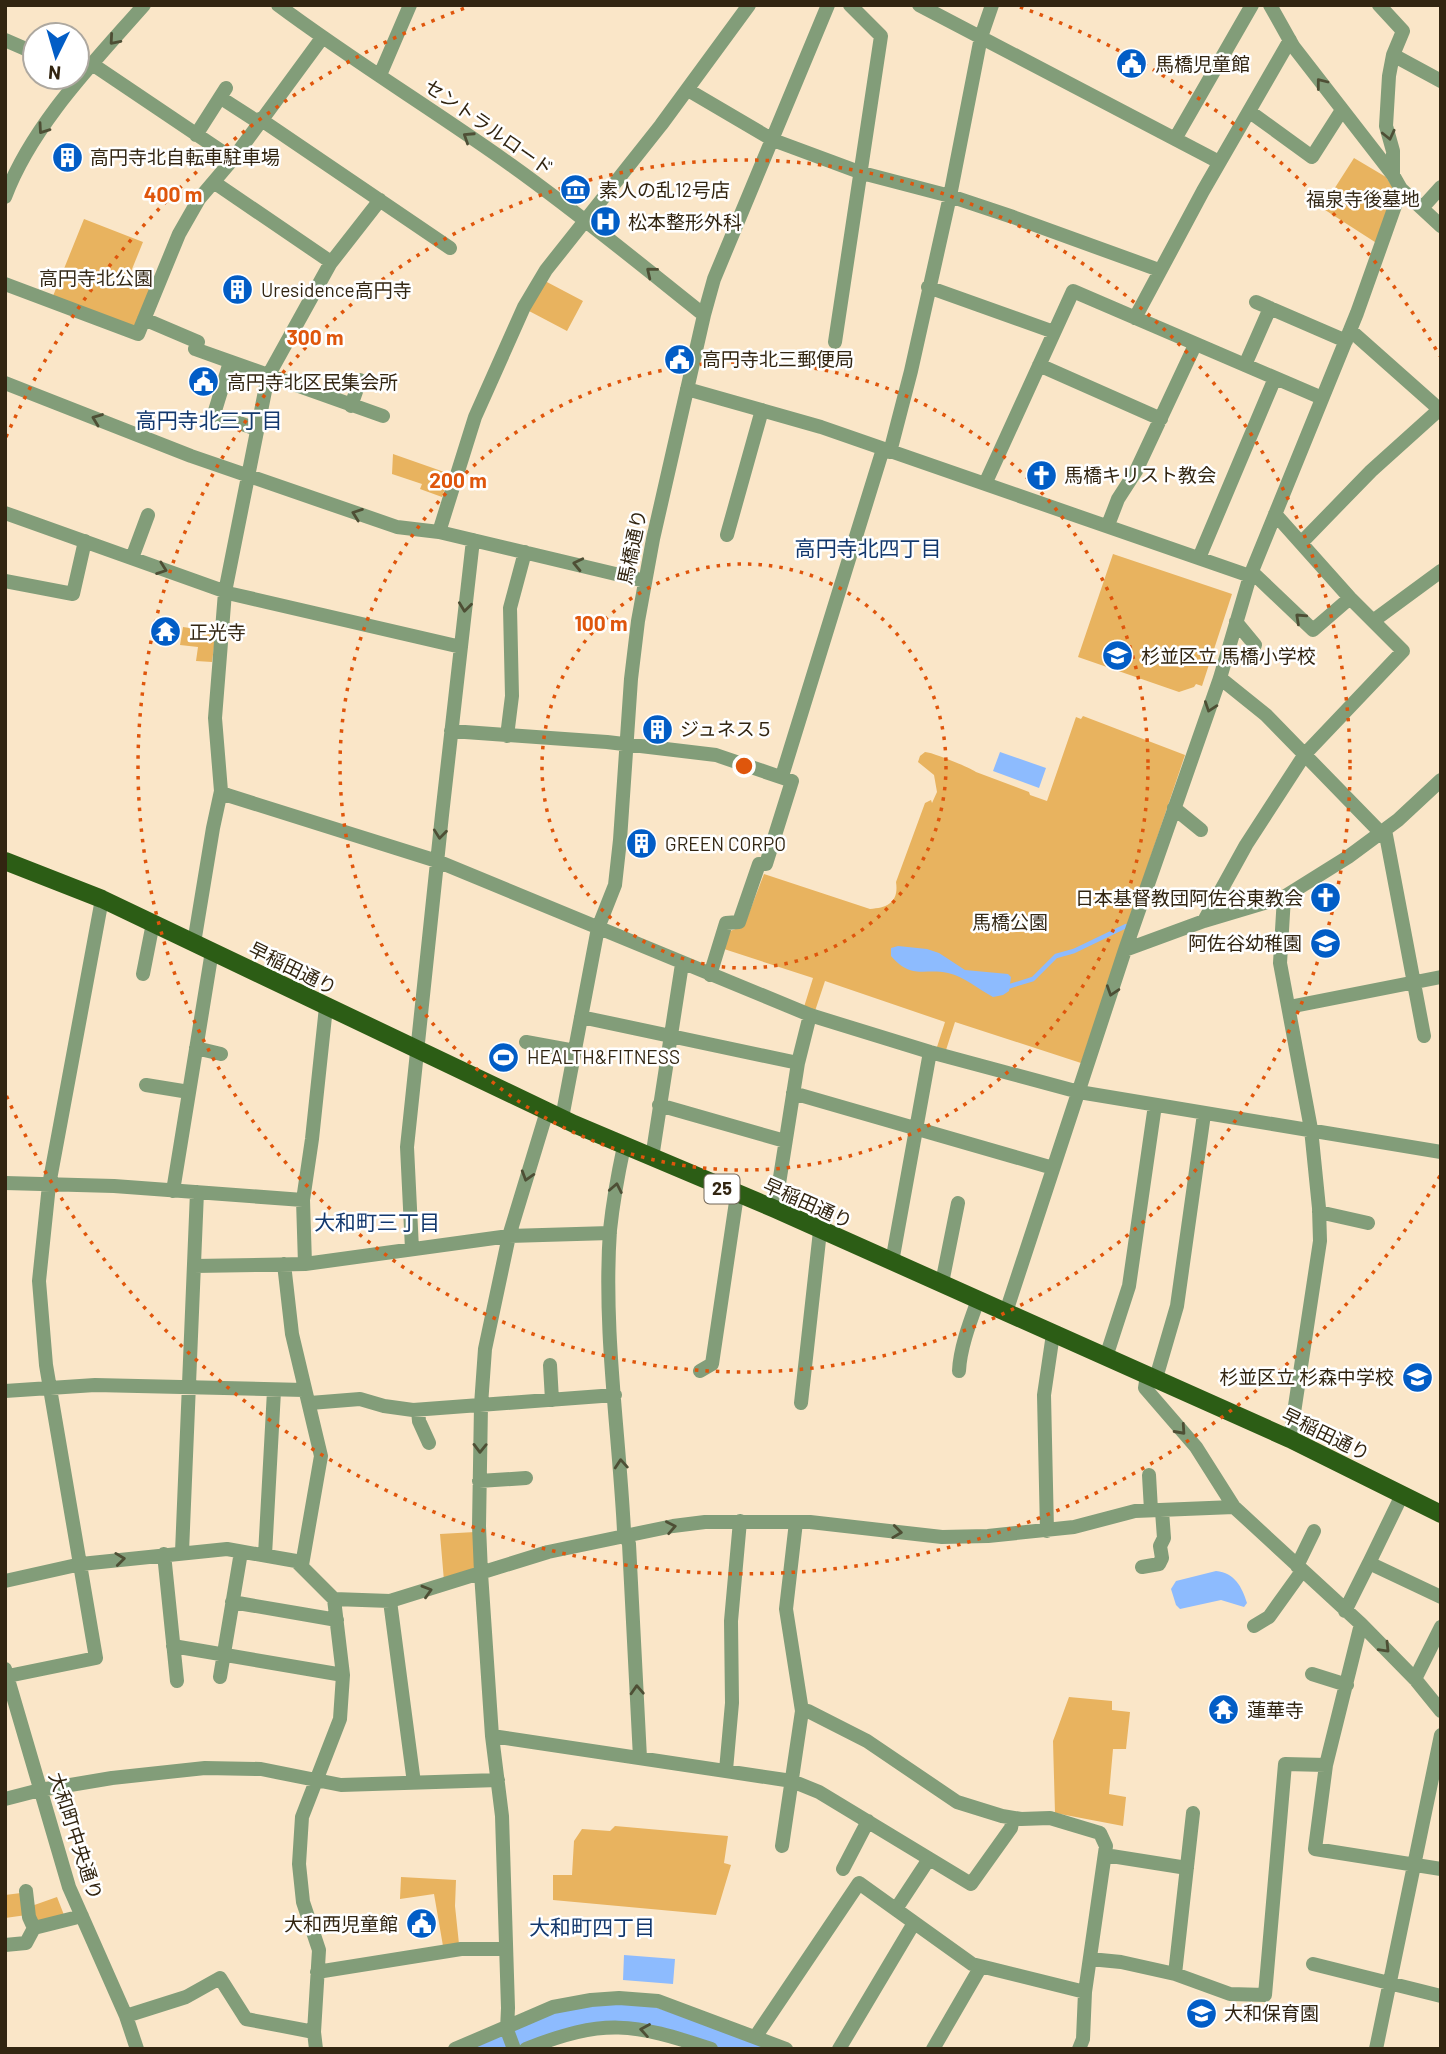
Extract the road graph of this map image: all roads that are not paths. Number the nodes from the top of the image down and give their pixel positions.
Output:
1 (144, 5) edge
2 (278, 5) edge
3 (410, 5) edge
4 (749, 5) edge
5 (828, 5) edge
6 (850, 5) edge
7 (919, 5) edge
8 (992, 5) edge
9 (1252, 5) edge
10 (1270, 5) edge
11 (1379, 5) edge
12 (981, 37) junction
13 (322, 38) junction
14 (1290, 40) junction
15 (1394, 55) junction
16 (91, 62) edge
17 (91, 73) edge
18 (380, 75) junction
19 (1441, 81) edge
20 (688, 90) junction
21 (68, 91) edge
22 (1342, 110) junction
23 (1250, 113) junction
24 (259, 120) junction
25 (196, 135) junction
26 (1175, 139) junction
27 (773, 140) junction
28 (233, 159) junction
29 (1219, 162) junction
30 (11, 167) edge
31 (862, 173) junction
32 (1393, 175) junction
33 (215, 183) junction
34 (1441, 187) edge
35 (1401, 189) junction
36 (950, 196) junction
37 (5, 197) edge
38 (380, 200) junction
39 (1422, 208) junction
40 (586, 220) junction
41 (1441, 226) edge
42 (450, 248) dead end
43 (330, 264) junction
44 (1159, 270) junction
45 (5, 285) edge
46 (928, 287) junction
47 (704, 315) junction
48 (1135, 318) junction
49 (144, 319) junction
50 (1054, 332) junction
51 (1348, 336) junction
52 (835, 342) dead end
53 (1195, 345) junction
54 (230, 362) junction
55 (1039, 365) junction
56 (1245, 365) junction
57 (268, 376) junction
58 (1275, 378) junction
59 (360, 380) dead end
60 (5, 383) edge
61 (687, 389) junction
62 (1322, 398) junction
63 (351, 405) junction
64 (1440, 408) edge
65 (762, 410) junction
66 (383, 416) dead end
67 (1161, 419) junction
68 (257, 429) junction
69 (887, 450) junction
70 (247, 475) junction
71 (985, 484) junction
72 (5, 513) edge
73 (1275, 514) junction
74 (148, 515) dead end
75 (1108, 526) junction
76 (439, 532) junction
77 (727, 535) dead end
78 (473, 540) junction
79 (85, 541) junction
80 (1301, 543) junction
81 (525, 552) junction
82 (132, 558) junction
83 (1199, 558) junction
84 (1251, 574) junction
85 (1438, 579) edge
86 (5, 581) edge
87 (645, 581) junction
88 (225, 592) junction
89 (1350, 598) junction
90 (1374, 621) junction
91 (1236, 622) junction
92 (1255, 645) dead end
93 (461, 647) junction
94 (1220, 678) junction
95 (452, 731) junction
96 (507, 736) junction
97 (627, 744) junction
98 (1305, 754) junction
99 (782, 776) junction
100 (1441, 780) edge
101 (221, 792) junction
102 (1174, 808) junction
103 (1200, 830) dead end
104 (1383, 832) junction
105 (437, 861) junction
106 (6, 865) edge
107 (1284, 897) junction
108 (102, 899) junction
109 (1204, 921) junction
110 (153, 923) junction
111 (598, 928) junction
112 (194, 943) junction
113 (1125, 950) junction
114 (212, 951) junction
115 (682, 964) junction
116 (143, 974) dead end
117 (710, 975) junction
118 (1441, 977) edge
119 (1413, 982) junction
120 (326, 1007) junction
121 (1289, 1007) junction
122 (810, 1015) junction
123 (581, 1017) junction
124 (670, 1036) junction
125 (1424, 1036) dead end
126 (526, 1042) dead end
127 (196, 1048) junction
128 (418, 1051) junction
129 (575, 1051) junction
130 (930, 1052) junction
131 (221, 1054) dead end
132 (798, 1063) junction
133 (146, 1085) dead end
134 (1079, 1091) junction
135 (189, 1092) junction
136 (793, 1093) junction
137 (659, 1105) junction
138 (1155, 1105) junction
139 (554, 1114) junction
140 (1204, 1114) junction
141 (914, 1129) junction
142 (1311, 1129) junction
143 (785, 1141) junction
144 (625, 1146) junction
145 (1441, 1152) edge
146 (652, 1158) junction
147 (1053, 1168) junction
148 (5, 1183) edge
149 (49, 1185) junction
150 (173, 1191) junction
151 (197, 1192) junction
152 (737, 1195) junction
153 (303, 1200) junction
154 (958, 1203) dead end
155 (775, 1209) junction
156 (1320, 1212) junction
157 (1368, 1223) dead end
158 (820, 1231) junction
159 (610, 1233) junction
160 (509, 1236) junction
161 (412, 1249) junction
162 (892, 1262) junction
163 (284, 1264) junction
164 (305, 1264) junction
165 (194, 1266) junction
166 (942, 1283) junction
167 (978, 1300) junction
168 (1006, 1312) junction
169 (1053, 1334) junction
170 (1106, 1357) junction
171 (550, 1365) dead end
172 (700, 1371) dead end
173 (958, 1371) dead end
174 (1152, 1377) junction
175 (190, 1387) junction
176 (51, 1388) junction
177 (5, 1391) edge
178 (274, 1391) junction
179 (615, 1395) junction
180 (307, 1396) junction
181 (552, 1400) junction
182 (801, 1403) dead end
183 (481, 1405) junction
184 (418, 1410) junction
185 (1290, 1439) junction
186 (429, 1443) dead end
187 (1149, 1475) dead end
188 (526, 1478) dead end
189 (479, 1481) junction
190 (1402, 1494) junction
191 (1234, 1507) junction
192 (1156, 1511) junction
193 (1441, 1514) edge
194 (740, 1521) junction
195 (796, 1522) junction
196 (1047, 1531) junction
197 (1314, 1531) dead end
198 (627, 1538) junction
199 (183, 1552) junction
200 (241, 1552) junction
201 (164, 1554) junction
202 (265, 1555) junction
203 (1369, 1563) junction
204 (80, 1564) junction
205 (302, 1565) junction
206 (1142, 1567) dead end
207 (1300, 1569) junction
208 (481, 1573) junction
209 (5, 1581) edge
210 (1441, 1597) edge
211 (334, 1599) junction
212 (390, 1601) junction
213 (232, 1602) junction
214 (1345, 1611) junction
215 (337, 1620) junction
216 (1361, 1624) junction
217 (1254, 1626) dead end
218 (1441, 1627) edge
219 (173, 1646) junction
220 (223, 1654) junction
221 (7, 1673) edge
222 (1312, 1674) dead end
223 (343, 1675) junction
224 (220, 1677) dead end
225 (1415, 1679) junction
226 (177, 1681) dead end
227 (1347, 1685) junction
228 (802, 1710) junction
229 (1441, 1711) edge
230 (1441, 1735) edge
231 (492, 1736) junction
232 (640, 1758) junction
233 (1326, 1765) junction
234 (726, 1770) junction
235 (498, 1780) junction
236 (317, 1781) junction
237 (792, 1781) junction
238 (414, 1783) junction
239 (40, 1790) junction
240 (5, 1799) edge
241 (1193, 1813) dead end
242 (1013, 1818) junction
243 (868, 1821) junction
244 (782, 1846) dead end
245 (1105, 1855) junction
246 (929, 1859) junction
247 (1414, 1865) junction
248 (1187, 1868) junction
249 (843, 1869) dead end
250 (1441, 1870) edge
251 (26, 1891) dead end
252 (896, 1909) junction
253 (82, 1916) junction
254 (914, 1923) junction
255 (34, 1928) junction
256 (5, 1945) edge
257 (505, 1949) junction
258 (1090, 1959) junction
259 (1313, 1964) dead end
260 (981, 1968) junction
261 (317, 1972) junction
262 (1175, 1973) junction
263 (1390, 1983) junction
264 (1085, 1992) junction
265 (1441, 1996) edge
266 (125, 2016) junction
267 (507, 2028) junction
268 (314, 2032) junction
269 (757, 2036) junction
270 (137, 2049) edge
271 (316, 2049) edge
272 (455, 2049) edge
273 (514, 2049) edge
274 (526, 2049) edge
275 (710, 2049) edge
276 (786, 2049) edge
277 (839, 2049) edge
278 (933, 2049) edge
279 (1079, 2049) edge
280 (1376, 2049) edge

1 -> 16 street
2 - 13 street, セントラルロード
3 - 18 street
4 - 20 street
5 - 27 street, 馬橋通り
6 - 31 street
7 - 12 street
8 - 12 street
9 - 26 street
10 - 14 street
11 - 15 street
12 - 26 street
12 - 36 street
13 - 18 street, セントラルロード
13 - 24 street
22 -> 14 street
14 - 23 street
15 - 19 street
15 -> 32 street
17 - 25 street
40 -> 18 street, セントラルロード
20 - 27 street
20 - 40 street
21 -> 30 street
22 - 23 street
22 - 32 street
23 - 29 street
24 - 25 street
24 - 28 street
24 - 38 street
25 - 28 street
26 - 29 street
27 - 31 street
27 - 47 street, 馬橋通り
28 - 33 street
29 - 44 street
30 - 37 street
31 - 36 street
31 - 52 street
32 - 35 street
33 - 43 street
33 - 49 street
34 - 39 street
35 - 39 street
35 - 51 street
36 - 44 street
36 - 46 street
38 - 42 street
38 - 43 street
39 - 41 street
47 -> 40 street, セントラルロード
40 - 76 street
43 - 57 street
44 - 48 street
45 - 49 street
46 - 50 street
46 - 69 street
47 - 61 street, 馬橋通り
48 - 50 street
48 - 53 street
49 - 54 street
50 - 55 street
51 - 56 street
51 - 62 street
51 - 64 street
53 - 56 street
53 - 67 street
54 - 57 street
54 - 68 street
55 - 67 street
55 - 71 street
56 - 58 street
57 - 63 street
57 - 68 street
58 - 62 street
58 - 83 street
59 - 63 street
70 -> 60 street
61 - 65 street
61 - 87 street, 馬橋通り
62 - 73 street
63 - 66 street
64 - 80 street
65 - 69 street
65 - 77 street
67 - 75 street
68 - 70 street
69 - 71 street
69 - 99 street
76 -> 70 street
70 - 88 street
71 - 75 street
72 - 79 street
73 - 80 street
73 - 84 street
74 - 82 street
75 - 83 street
76 - 78 street
78 - 81 street
78 -> 93 street
79 - 82 street
79 - 86 street
80 - 89 street
87 -> 81 street
81 - 96 street
82 -> 88 street
83 - 84 street
89 -> 84 street
84 - 91 street
85 - 90 street
87 - 97 street, 馬橋通り
88 - 93 street
88 - 101 street
89 - 90 street
90 - 98 street
91 - 92 street
91 - 94 street
93 - 95 street
94 - 98 street
94 -> 102 street
95 - 96 street
95 -> 105 street
96 - 97 street
97 - 99 street
97 - 111 street, 馬橋通り
98 - 104 street
98 - 109 street
99 - 117 street
100 - 104 street
101 - 105 street
101 - 112 street
102 - 103 street
102 - 113 street
104 - 107 street
104 - 119 street
105 - 111 street
105 - 128 street
106 - 108 main road, 早稲田通り / 25
107 - 109 street
107 - 121 street
108 - 110 main road, 早稲田通り / 25
108 - 149 street
109 - 113 street
110 - 112 main road, 早稲田通り / 25
110 - 116 street
111 - 115 street
111 - 123 street, 馬橋通り
112 - 114 main road, 早稲田通り / 25
113 -> 134 street
114 - 120 main road, 早稲田通り / 25
114 - 127 street
115 - 117 street
115 - 124 street
117 - 122 street
118 - 119 street
119 - 121 street
119 - 125 street
120 - 128 main road, 早稲田通り / 25
120 - 153 street
121 - 142 street
122 - 130 street
122 - 132 street
123 - 124 street
123 - 129 street, 馬橋通り
124 - 132 street
124 - 137 street
126 - 129 street
127 - 131 street
127 - 135 street
128 - 139 main road, 早稲田通り / 25
128 - 161 street
129 - 139 street, 馬橋通り
130 - 134 street
130 - 141 street
132 - 136 street
133 - 135 street
134 - 138 street
134 - 147 street
135 - 150 street
136 - 141 street
136 - 143 street
137 - 143 street
137 - 146 street
138 - 140 street
138 - 170 street
139 - 144 main road, 早稲田通り / 25
139 -> 160 street, 馬橋通り
140 - 142 street
140 - 174 street
141 - 147 street
141 - 162 street
142 - 145 street
142 - 156 street
143 - 155 street
144 - 146 main road, 早稲田通り / 25
159 -> 144 street
146 - 152 main road, 早稲田通り / 25
147 - 168 street
148 - 149 street
149 - 150 street
149 - 176 street
150 - 151 street
151 - 153 street
151 - 165 street
152 - 155 main road, 早稲田通り / 25
152 - 172 street
153 - 164 street
154 - 166 street
155 - 158 main road, 早稲田通り / 25
156 - 157 street
156 - 185 street
158 - 162 main road, 早稲田通り / 25
158 - 182 street
159 - 160 street
159 - 179 street
160 - 161 street
160 - 183 street, 馬橋通り
161 - 164 street
162 - 166 main road, 早稲田通り / 25
163 - 164 street
163 - 165 street
163 - 180 street
165 - 175 street
166 - 167 main road, 早稲田通り / 25
167 - 168 main road, 早稲田通り / 25
167 - 173 street
168 - 169 main road, 早稲田通り / 25
169 - 170 main road, 早稲田通り / 25
169 - 196 street
170 - 174 main road, 早稲田通り / 25
171 - 181 street
174 - 185 main road, 早稲田通り / 25
174 -> 191 street
175 - 176 street
175 - 178 street
175 - 199 street
176 - 177 street
176 - 204 street
178 - 180 street
178 - 202 street
179 - 181 street
198 -> 179 street
180 - 184 street
180 - 205 street
181 - 183 street
183 - 184 street
183 -> 189 street, 馬橋通り
184 - 186 street
185 - 190 main road, 早稲田通り / 25
187 - 192 street
188 - 189 street
189 - 208 street, 馬橋通り
190 - 193 main road, 早稲田通り / 25
190 - 203 street
191 - 192 street
191 - 207 street
192 - 196 street
192 - 206 street
194 - 195 street
198 -> 194 street
194 - 234 street
195 -> 196 street
195 - 228 street
197 - 207 street
198 - 208 street
232 -> 198 street
199 - 200 street
199 - 201 street
200 - 202 street
200 - 213 street
204 -> 201 street
201 - 219 street
202 - 205 street
203 - 210 street
203 - 214 street
204 - 209 street
204 - 221 street
205 - 211 street
207 - 214 street
207 - 217 street
212 -> 208 street
208 - 231 street, 馬橋通り
211 - 212 street
211 - 215 street
212 - 238 street
213 - 215 street
213 - 220 street
214 - 216 street
215 - 223 street
216 -> 225 street
216 - 227 street
218 - 225 street
219 - 220 street
219 - 226 street
220 - 223 street
220 - 224 street
221 - 239 street, 大和町中央通り
222 - 227 street
223 - 236 street
225 - 229 street
227 - 233 street
228 - 237 street
228 - 242 street
230 - 247 street
231 - 232 street
231 - 235 street, 馬橋通り
232 - 234 street
233 - 247 street
233 - 262 street
234 - 237 street
235 - 238 street
235 - 257 street, 馬橋通り
236 - 238 street
236 - 239 street
236 - 261 street
237 - 243 street
237 - 244 street
239 - 240 street
239 - 253 street, 大和町中央通り
241 - 248 street
242 - 245 street
242 - 246 street
243 - 246 street
243 - 249 street
245 - 248 street
245 - 258 street
246 - 252 street
247 - 250 street
247 - 263 street
248 - 262 street
251 - 255 street
252 - 254 street
252 - 269 street
253 - 255 street
253 - 266 street, 大和町中央通り
254 - 260 street
254 - 277 street
255 - 256 street
257 - 261 street
257 - 267 street, 馬橋通り
258 - 262 street
258 - 264 street
259 - 263 street
260 - 264 street
260 - 278 street
261 - 268 street
263 - 265 street
263 - 280 street
264 - 279 street
266 - 268 street
266 - 270 street, 大和町中央通り
267 - 269 street
267 - 272 street
267 - 273 street, 馬橋通り
268 - 271 street
269 - 276 street
275 -> 274 street

